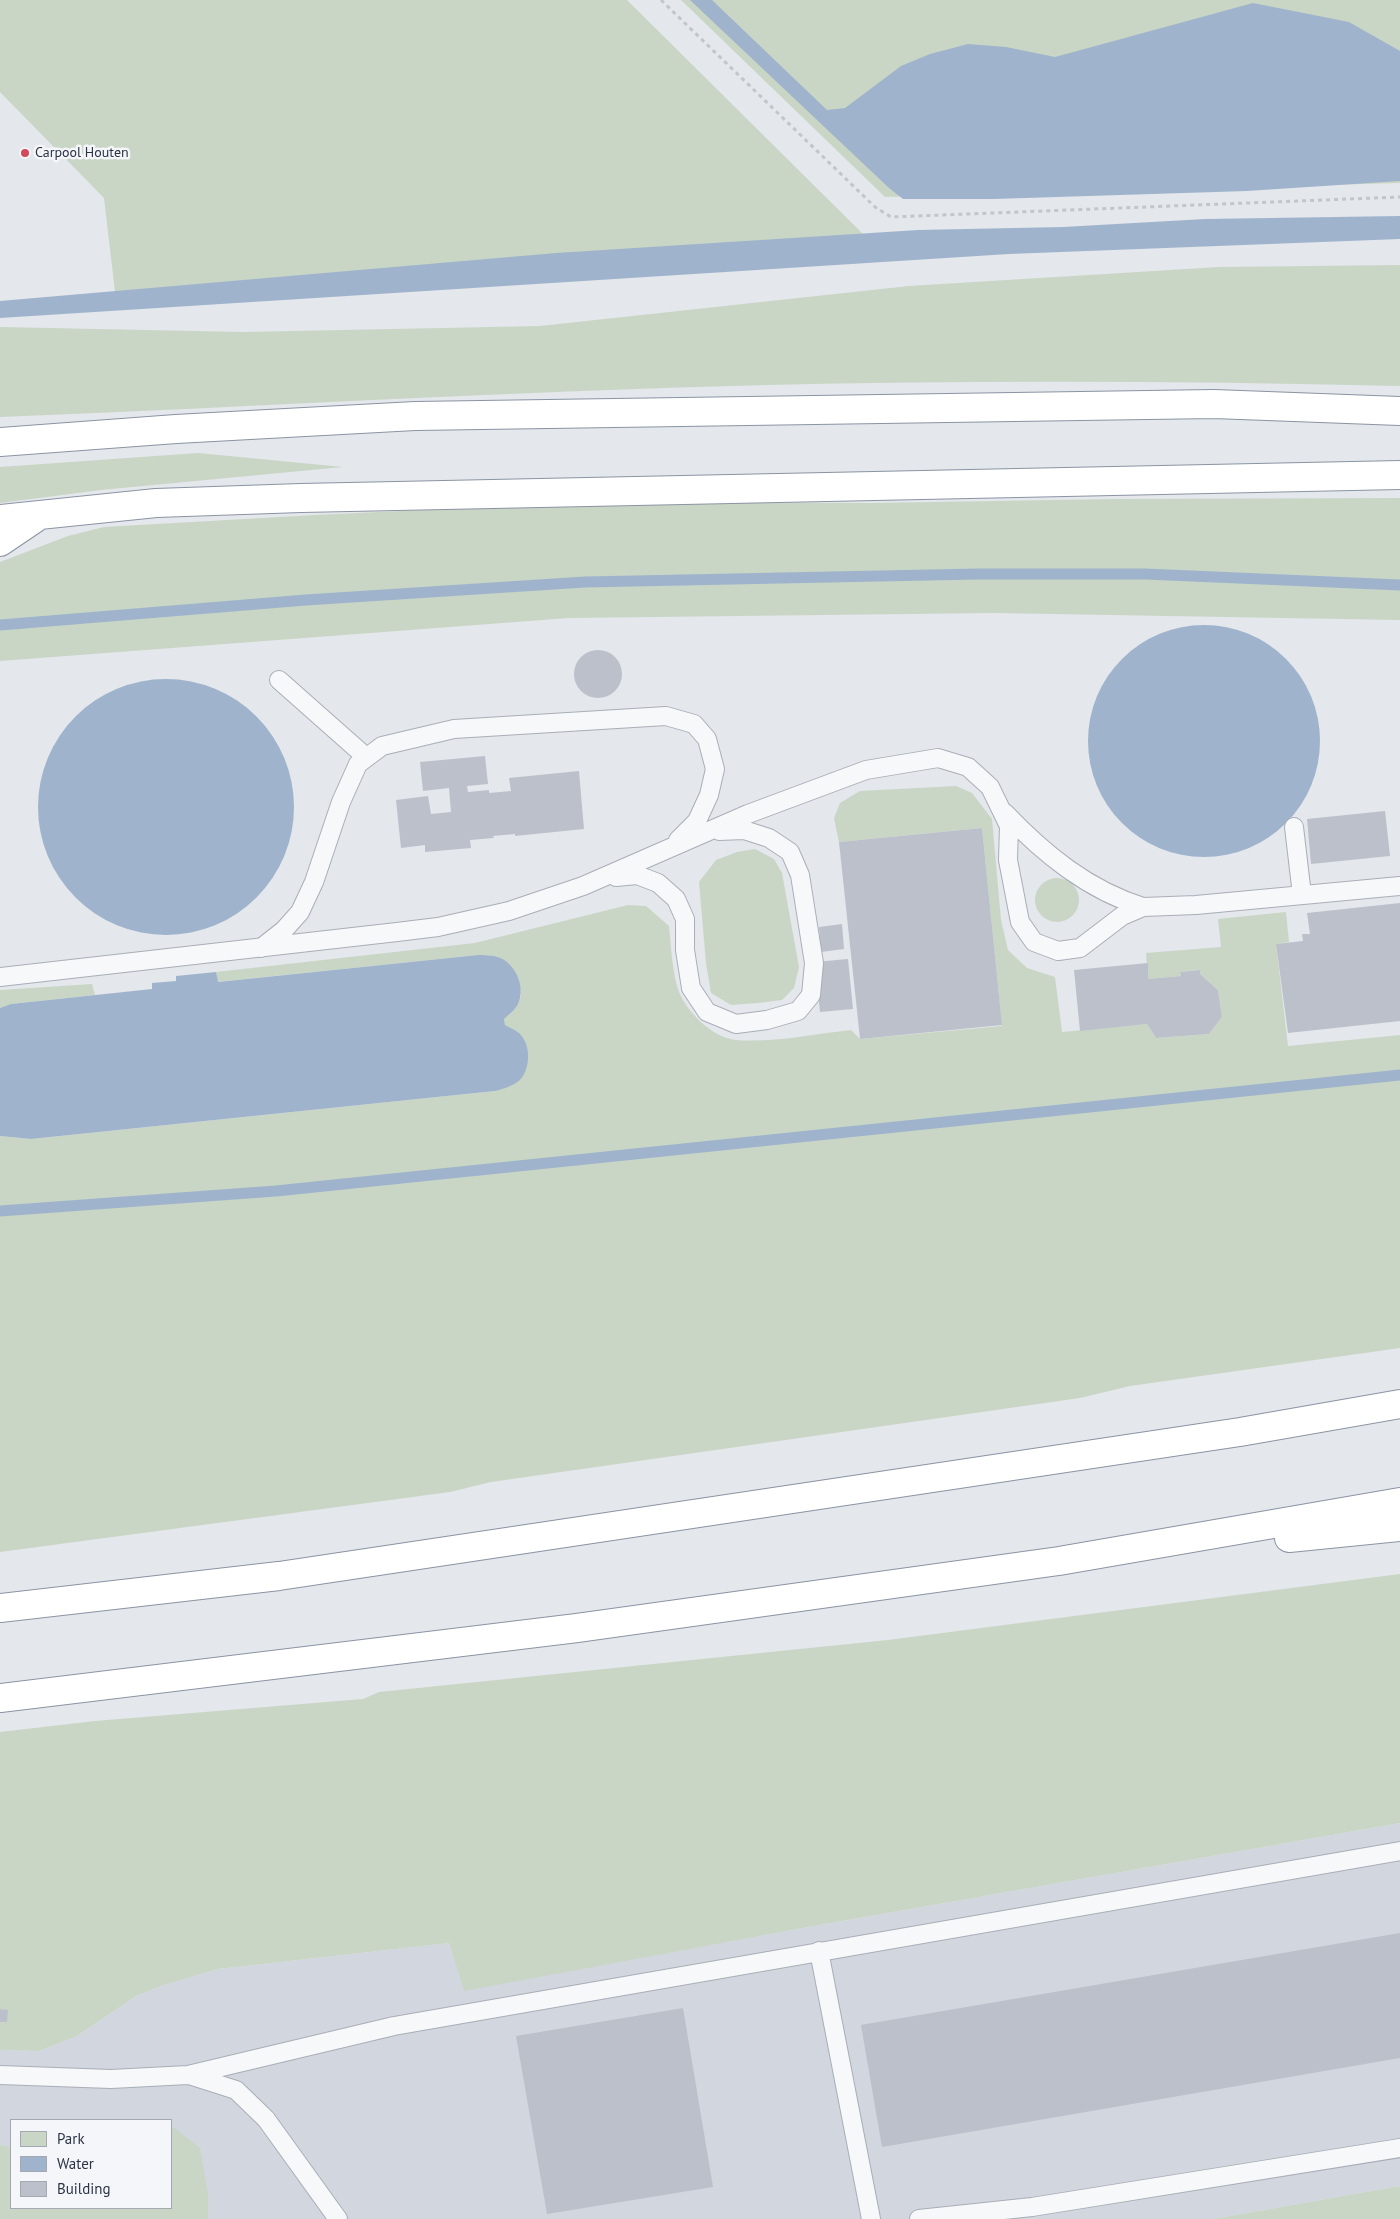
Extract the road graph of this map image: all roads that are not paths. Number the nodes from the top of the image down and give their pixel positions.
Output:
1 (1400, 410) edge
2 (0, 442) edge
3 (1400, 475) edge
4 (41, 515) junction
5 (0, 519) edge
6 (0, 542) edge
7 (279, 680) dead end
8 (366, 758) junction
9 (1002, 811) junction
10 (1294, 827) dead end
11 (706, 832) junction
12 (671, 847) junction
13 (600, 879) junction
14 (1400, 886) edge
15 (1302, 895) junction
16 (1143, 907) junction
17 (261, 948) junction
18 (0, 977) edge
19 (1400, 1397) edge
20 (1400, 1404) edge
21 (1240, 1432) junction
22 (1400, 1502) edge
23 (1400, 1527) edge
24 (1059, 1561) junction
25 (0, 1608) edge
26 (0, 1698) edge
27 (1400, 1850) edge
28 (819, 1952) junction
29 (0, 2075) edge
30 (188, 2075) junction
31 (1400, 2148) edge
32 (338, 2219) edge
33 (871, 2219) edge
34 (919, 2219) edge

1 - 2 highway
3 - 4 highway
4 - 5 highway
4 - 6 highway
7 - 8 lane
8 - 12 lane
8 - 17 lane
9 - 11 lane
9 - 16 lane
9 - 16 lane
10 - 15 lane
11 - 12 lane
11 - 13 lane
12 - 13 lane
13 - 17 lane
14 - 15 lane
15 - 16 lane
17 - 18 lane
19 - 21 highway
20 - 21 highway
21 - 25 highway
22 - 24 highway
23 - 24 highway
24 - 26 highway
27 - 28 lane
28 - 30 lane
28 - 33 lane
29 - 30 lane
30 - 32 lane
31 - 34 lane

